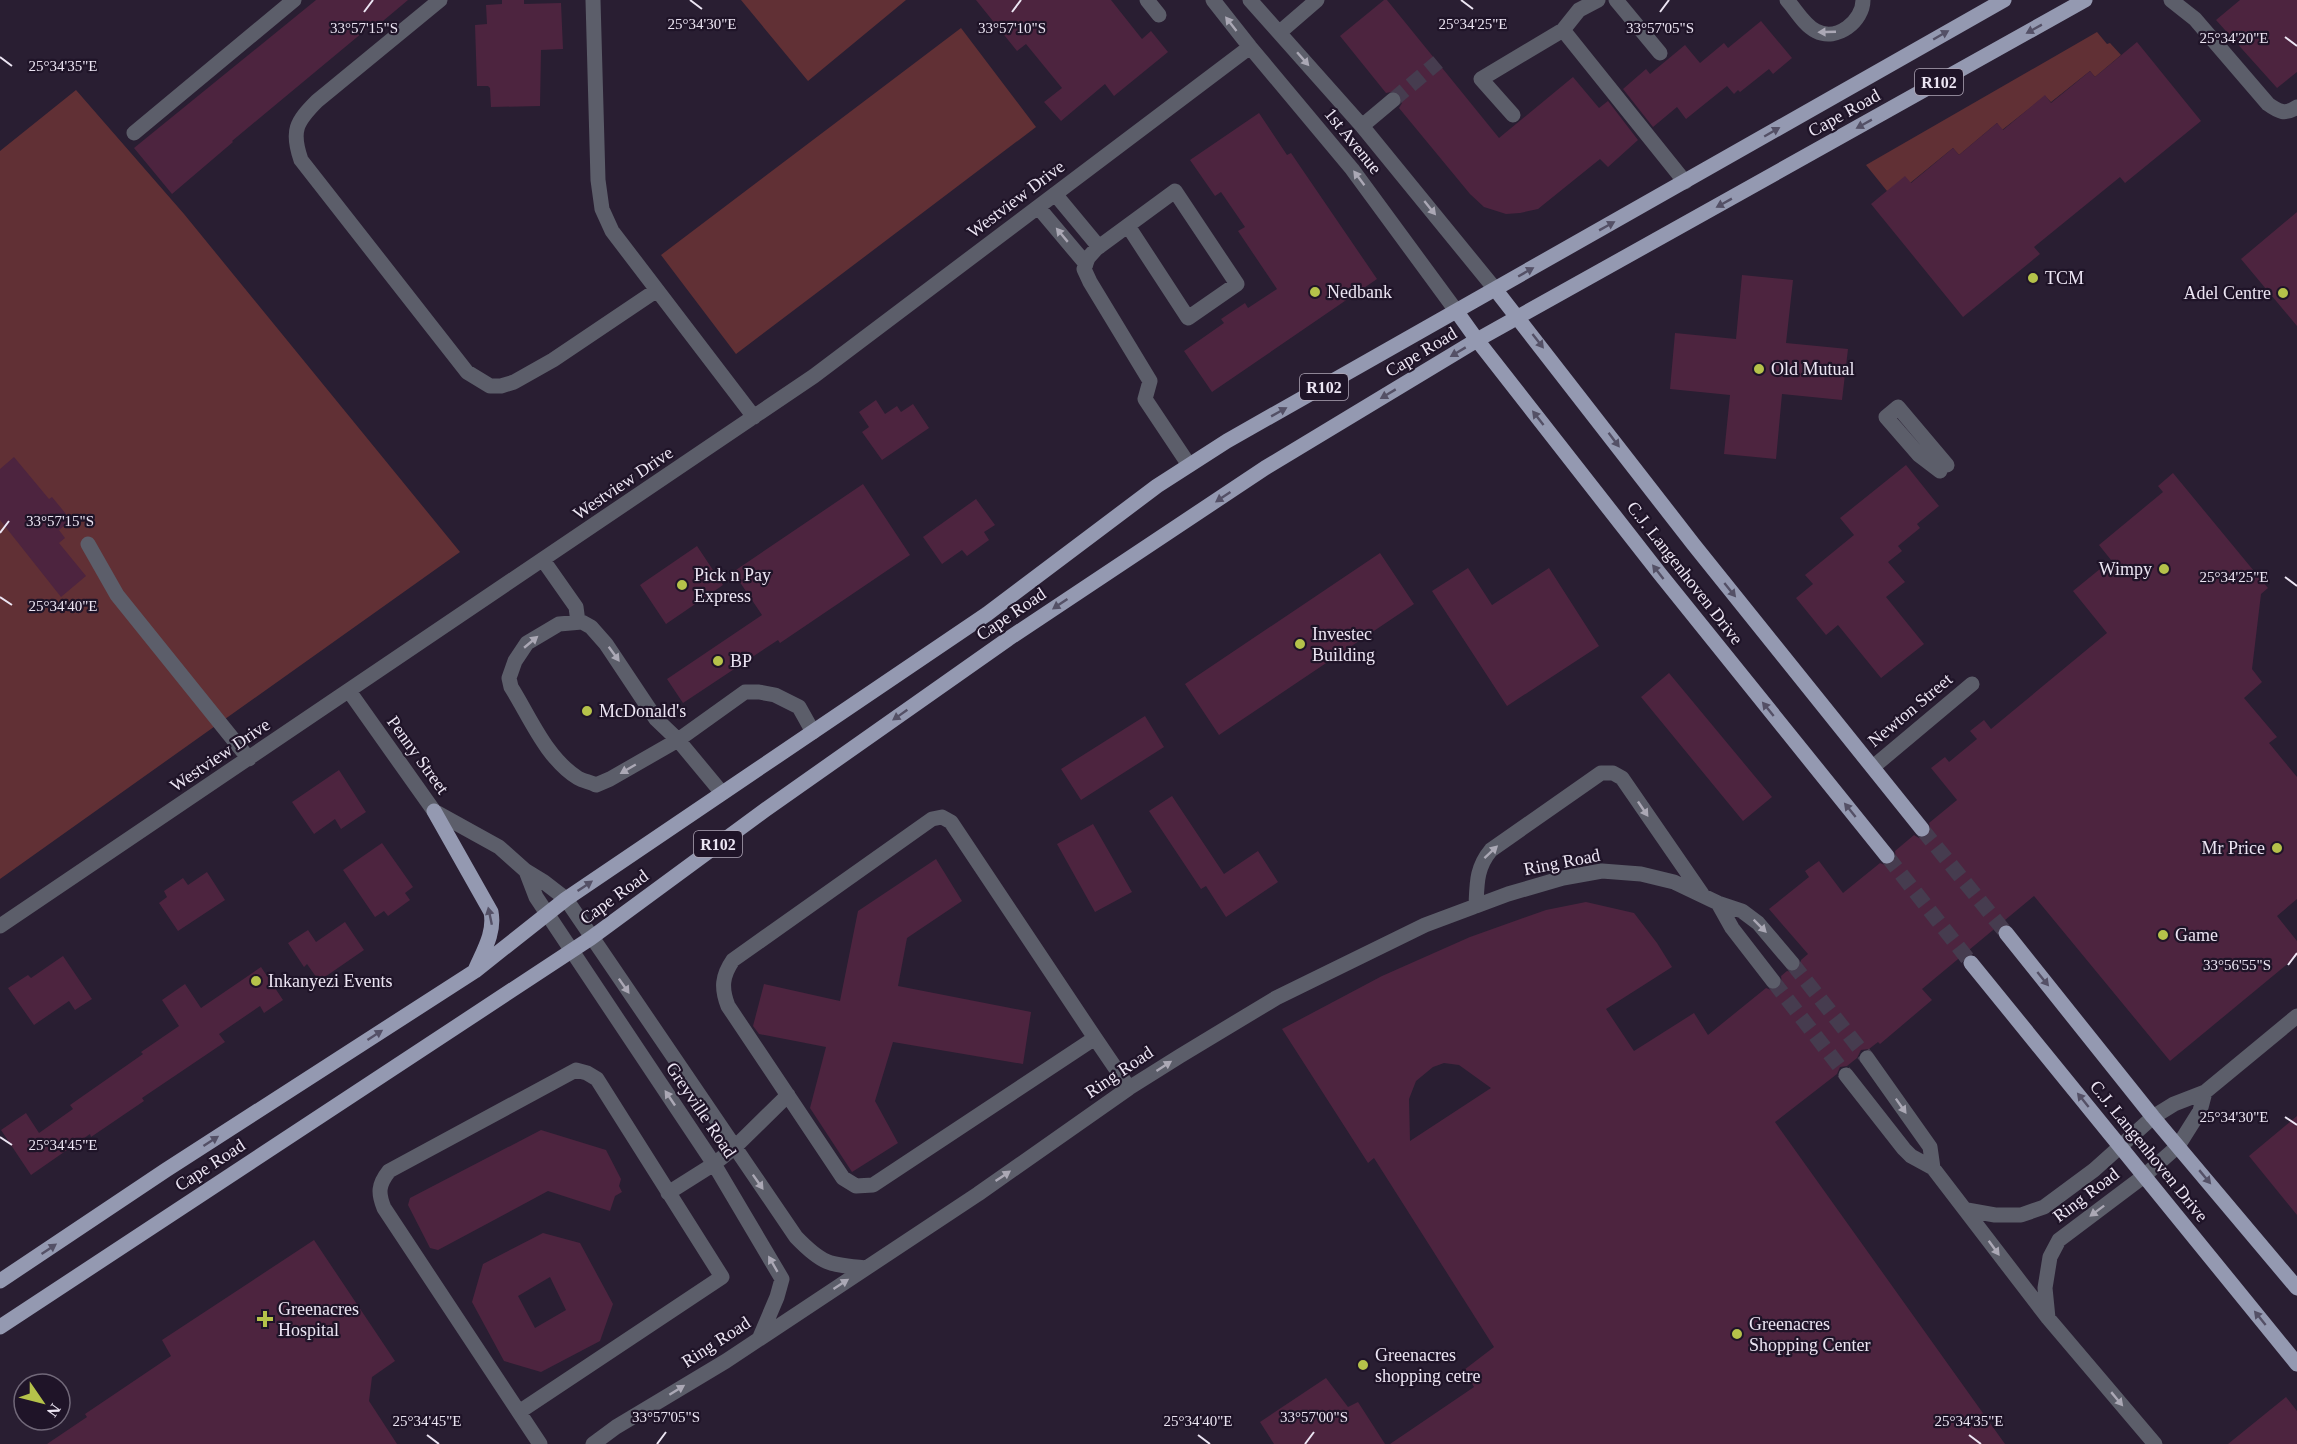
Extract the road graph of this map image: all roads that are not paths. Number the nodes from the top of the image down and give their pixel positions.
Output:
1 (294, 0) edge
2 (440, 0) edge
3 (593, 0) edge
4 (1147, 0) edge
5 (1213, 0) edge
6 (1250, 0) edge
7 (1317, 0) edge
8 (1598, 0) edge
9 (1616, 0) edge
10 (1787, 0) edge
11 (1863, 0) edge
12 (2004, 0) edge
13 (2085, 0) edge
14 (2171, 0) edge
15 (1159, 15) dead end
16 (1563, 30) junction
17 (1280, 32) junction
18 (1250, 47) junction
19 (1660, 53) dead end
20 (1393, 100) tunnel mouth
21 (2297, 107) edge
22 (1513, 115) dead end
23 (1362, 126) junction
24 (134, 133) dead end
25 (1685, 182) junction
26 (1055, 194) junction
27 (1038, 207) junction
28 (1128, 225) junction
29 (1099, 247) junction
30 (1086, 264) junction
31 (1496, 289) junction
32 (657, 290) junction
33 (1457, 312) junction
34 (1519, 318) junction
35 (1477, 340) junction
36 (754, 417) junction
37 (1189, 465) junction
38 (88, 544) dead end
39 (543, 560) junction
40 (578, 622) junction
41 (1972, 684) dead end
42 (349, 691) junction
43 (813, 732) junction
44 (678, 740) junction
45 (249, 759) junction
46 (1873, 767) junction
47 (723, 793) junction
48 (434, 811) junction
49 (1922, 828) tunnel mouth
50 (1887, 856) tunnel mouth
51 (526, 871) junction
52 (1702, 895) junction
53 (566, 899) junction
54 (1718, 903) junction
55 (1476, 906) junction
56 (547, 915) junction
57 (0, 926) edge
58 (2006, 933) tunnel mouth
59 (591, 938) junction
60 (570, 951) junction
61 (1792, 963) tunnel mouth
62 (1971, 963) tunnel mouth
63 (475, 970) junction
64 (1773, 981) tunnel mouth
65 (2297, 1016) edge
66 (1095, 1038) junction
67 (1868, 1058) tunnel mouth
68 (1846, 1075) tunnel mouth
69 (1129, 1088) junction
70 (2205, 1092) junction
71 (788, 1095) junction
72 (2153, 1117) junction
73 (2120, 1146) junction
74 (2178, 1146) junction
75 (734, 1148) junction
76 (714, 1164) junction
77 (1933, 1168) junction
78 (2144, 1176) junction
79 (668, 1193) junction
80 (1967, 1210) junction
81 (866, 1268) junction
82 (0, 1281) edge
83 (2297, 1288) edge
84 (2048, 1318) junction
85 (0, 1327) edge
86 (760, 1337) junction
87 (2297, 1364) edge
88 (519, 1412) junction
89 (540, 1444) edge
90 (592, 1444) edge
91 (2156, 1444) edge

1 - 24 street
2 - 32 street
3 - 32 street
4 - 15 street
18 -> 5 street, 1st Avenue
6 - 17 street, 1st Avenue
7 - 17 street
8 - 16 street
9 - 19 street
11 -> 10 street
25 -> 12 main road, Cape Road / R102
13 -> 34 main road, Cape Road / R102
14 - 21 street
16 - 22 street
16 - 25 street
17 -> 23 street, 1st Avenue
18 - 26 street, Westview Drive
33 -> 18 street, 1st Avenue
20 - 23 street
23 -> 31 street, 1st Avenue
31 -> 25 main road, Cape Road / R102
26 - 27 street, Westview Drive
26 - 29 street
30 -> 27 street
27 - 36 street, Westview Drive
28 - 28 street
28 - 29 street
29 - 30 street
30 - 37 street
31 - 33 main road, Cape Road / R102
31 - 34 main road, C.J. Langenhoven Drive
32 - 36 street
33 - 35 main road, C.J. Langenhoven Drive
37 -> 33 main road, Cape Road / R102
34 - 35 main road, Cape Road / R102
34 -> 46 main road, C.J. Langenhoven Drive
50 -> 35 main road, C.J. Langenhoven Drive
35 -> 59 main road, Cape Road / R102
36 - 39 street, Westview Drive
37 - 43 main road, Cape Road / R102
38 - 45 street
39 - 40 street
39 - 42 street, Westview Drive
40 -> 44 street
44 -> 40 street
41 - 46 street, Newton Street
42 - 45 street, Westview Drive
42 - 48 street, Penny Street
43 - 44 street
43 - 47 main road, Cape Road / R102
44 - 47 street
45 - 57 street, Westview Drive
46 - 49 main road, C.J. Langenhoven Drive
53 -> 47 main road, Cape Road / R102
48 - 51 street, Penny Street
63 -> 48 main road
51 - 53 street, Penny Street
51 - 56 street, Penny Street
52 - 54 street, Ring Road
52 - 55 street, Ring Road
55 -> 52 street
53 - 56 main road, Cape Road / R102
53 - 59 street, Greyville Road
54 -> 61 street, Ring Road
54 - 64 street
69 -> 55 street, Ring Road
56 - 60 street, Greyville Road
56 - 63 main road, Cape Road / R102
58 -> 72 main road, C.J. Langenhoven Drive
59 - 60 main road, Cape Road / R102
59 -> 75 street, Greyville Road
76 -> 60 street, Greyville Road
60 - 85 main road, Cape Road / R102
73 -> 62 main road, C.J. Langenhoven Drive
82 -> 63 main road, Cape Road / R102
65 - 70 street
66 - 69 street
66 - 71 street
66 - 71 street
67 -> 77 street
68 - 77 street
81 -> 69 street, Ring Road
70 - 72 street, Ring Road
70 - 74 street, Ring Road
71 - 75 street
72 - 73 street, Ring Road
72 - 74 main road, C.J. Langenhoven Drive
73 - 78 main road, C.J. Langenhoven Drive
73 - 80 street, Ring Road
74 - 78 street, Ring Road
74 -> 83 main road, C.J. Langenhoven Drive
75 - 76 street
75 -> 81 street, Greyville Road
76 - 79 street
86 -> 76 street, Greyville Road
77 - 80 street
78 -> 84 street, Ring Road
87 -> 78 main road, C.J. Langenhoven Drive
79 - 88 street
79 - 88 street
80 -> 84 street
86 -> 81 street, Ring Road
84 -> 91 street
90 -> 86 street, Ring Road
88 - 89 street

